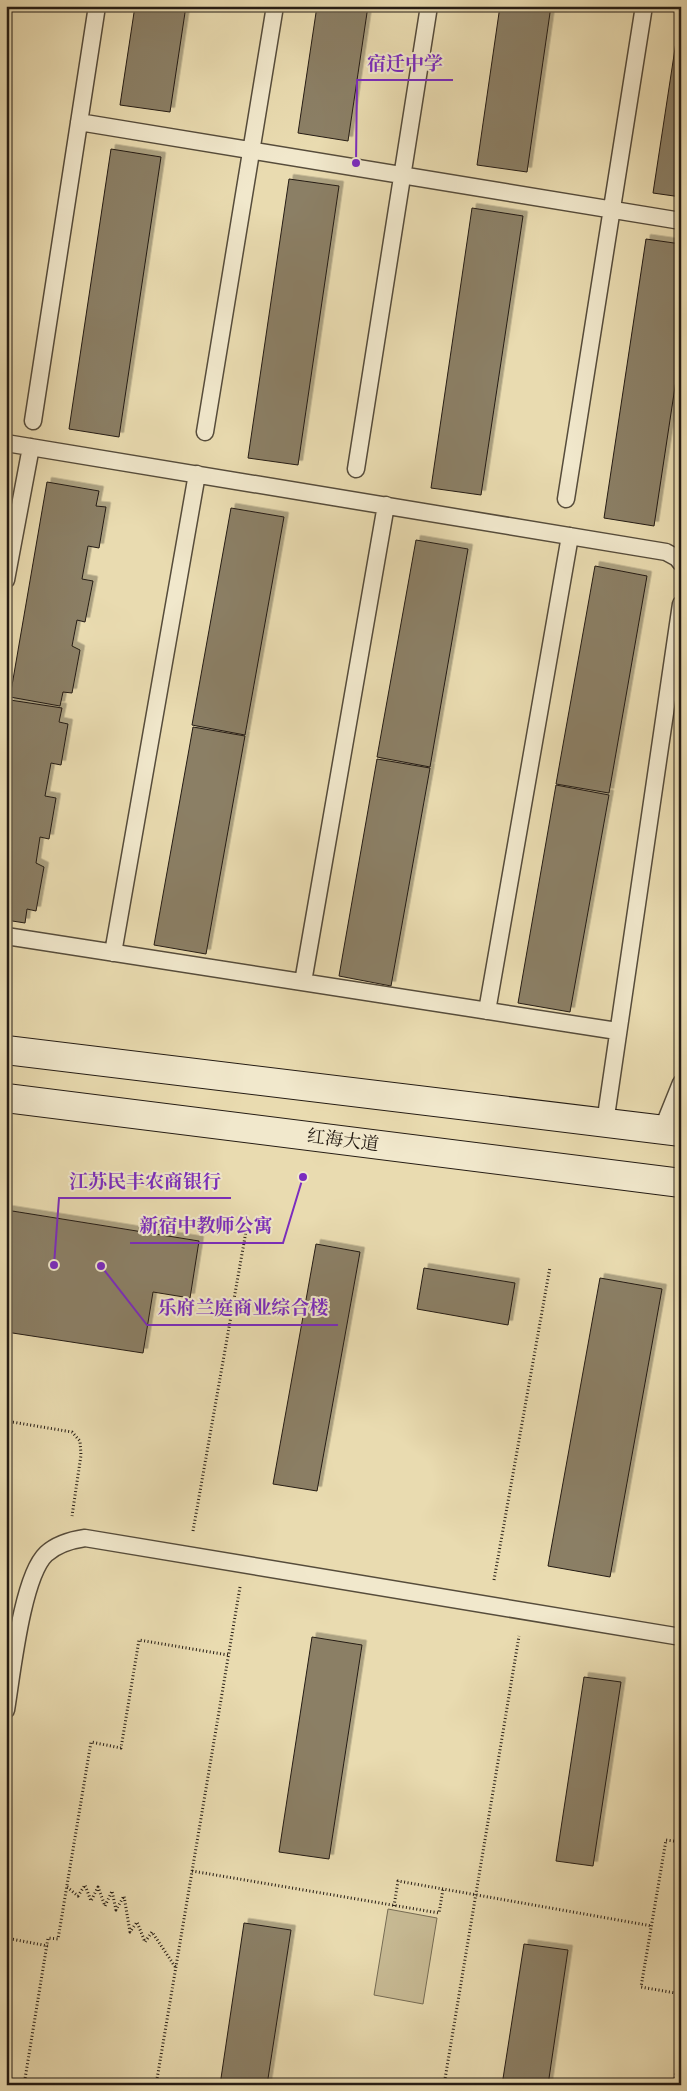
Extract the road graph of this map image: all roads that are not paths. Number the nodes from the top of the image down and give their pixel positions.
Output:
1 (97, 6) edge
2 (275, 6) edge
3 (429, 6) edge
4 (644, 6) edge
5 (79, 122) junction
6 (252, 150) junction
7 (402, 175) junction
8 (612, 209) junction
9 (681, 221) edge
10 (33, 421) dead end
11 (205, 432) dead end
12 (6, 443) edge
13 (30, 447) junction
14 (356, 469) dead end
15 (198, 474) junction
16 (566, 500) dead end
17 (386, 505) junction
18 (570, 536) junction
19 (681, 564) edge
20 (6, 580) edge
21 (681, 604) edge
22 (6, 936) edge
23 (112, 953) junction
24 (303, 982) junction
25 (487, 1011) junction
26 (617, 1031) junction
27 (6, 1050) edge
28 (681, 1084) edge
29 (6, 1098) edge
30 (606, 1123) junction
31 (671, 1131) edge
32 (681, 1183) edge
33 (681, 1637) edge
34 (6, 1710) edge

1 - 5 lane
2 - 6 lane
3 - 7 lane
4 - 8 lane
5 - 6 lane
5 - 10 lane
6 - 7 lane
6 - 11 lane
7 - 8 lane
7 - 14 lane
8 - 9 lane
8 - 16 lane
12 - 13 lane
13 - 15 lane
13 - 20 lane
15 - 17 lane
15 - 23 lane
17 - 18 lane
17 - 24 lane
18 - 19 lane
18 - 25 lane
21 - 26 lane
22 - 23 lane
23 - 24 lane
24 - 25 lane
25 - 26 lane
26 - 30 lane
27 - 30 main road
28 - 31 lane
29 - 32 main road, 红海大道
30 - 31 main road
33 - 34 lane

